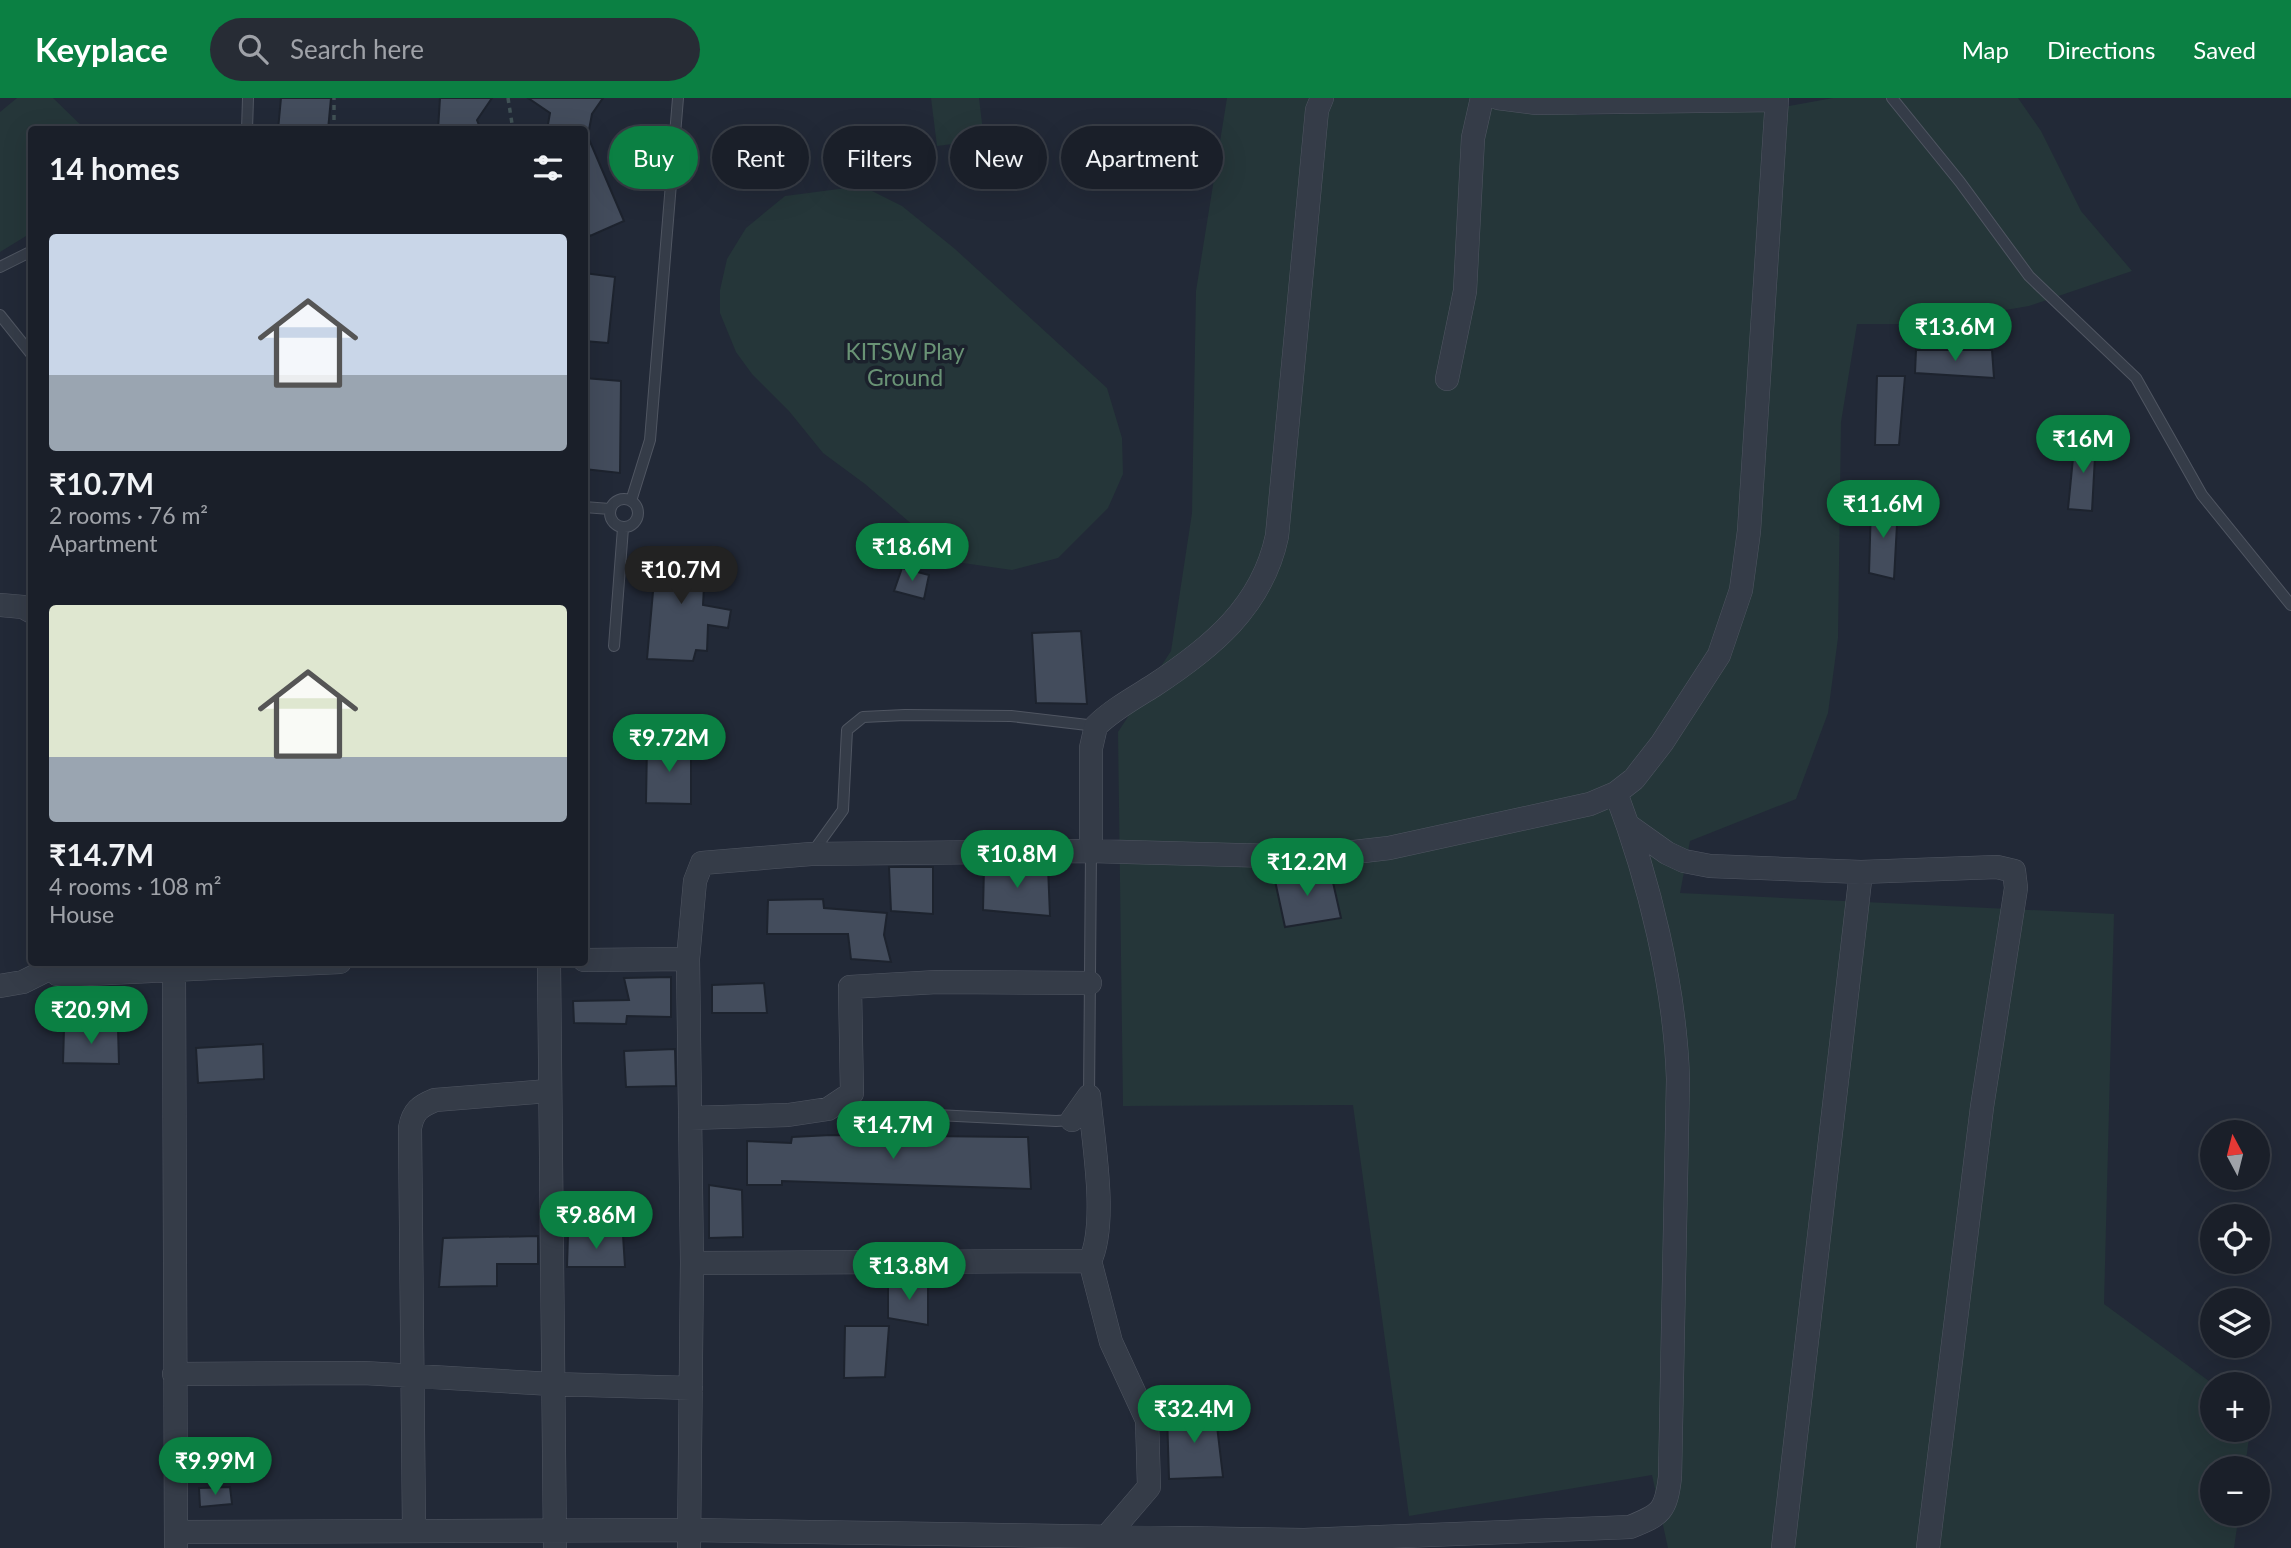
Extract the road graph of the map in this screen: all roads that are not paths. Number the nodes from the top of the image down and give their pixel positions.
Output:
1 (248, 98) edge
2 (678, 98) edge
3 (1322, 98) edge
4 (1482, 98) edge
5 (1499, 98) edge
6 (1892, 98) edge
7 (1780, 99) edge
8 (247, 126) edge
9 (28, 253) edge
10 (0, 267) edge
11 (0, 315) edge
12 (28, 350) edge
13 (1447, 379) dead end
14 (631, 501) junction
15 (588, 507) edge
16 (610, 509) junction
17 (623, 528) junction
18 (0, 605) edge
19 (2291, 605) edge
20 (28, 610) edge
21 (614, 646) dead end
22 (1096, 726) junction
23 (1616, 793) junction
24 (1629, 826) junction
25 (1091, 851) junction
26 (811, 854) junction
27 (1861, 872) junction
28 (688, 959) junction
29 (588, 960) edge
30 (46, 966) edge
31 (48, 966) edge
32 (257, 966) edge
33 (549, 966) edge
34 (174, 970) junction
35 (1090, 983) junction
36 (0, 986) edge
37 (548, 1091) junction
38 (1089, 1096) junction
39 (828, 1109) junction
40 (690, 1118) junction
41 (1072, 1120) joint
42 (1090, 1261) junction
43 (692, 1263) junction
44 (174, 1374) junction
45 (412, 1375) junction
46 (552, 1384) junction
47 (691, 1388) junction
48 (414, 1529) junction
49 (690, 1539) edge
50 (176, 1540) edge
51 (555, 1540) edge
52 (1107, 1542) edge
53 (1783, 1548) edge
54 (1928, 1548) edge

1 - 8 lane
2 - 14 lane
3 - 22 street
4 - 13 street
5 - 7 street
6 - 19 lane
7 - 23 street
9 - 10 lane
11 - 12 lane
14 - 16 lane
14 - 17 lane
15 - 16 lane
16 - 17 lane
17 - 21 lane
18 - 20 street
22 - 25 street
22 - 26 lane
23 - 24 street
23 - 25 street
24 - 27 street
24 - 52 street
25 - 26 street
25 - 35 lane
26 - 28 street
27 - 53 street
27 - 54 street
28 - 29 street
28 - 40 street
30 - 36 street
31 - 34 street
32 - 34 street
33 - 37 street
34 - 44 street
35 - 38 lane
35 - 39 street
37 - 45 street
37 - 46 street
38 - 41 street
38 - 42 street
39 - 40 street
39 - 41 lane
40 - 43 street
42 - 43 street
42 - 52 street
43 - 47 street
44 - 45 street
44 - 50 street
45 - 46 street
45 - 48 street
46 - 47 street
46 - 51 street
47 - 49 street
48 - 50 street
48 - 51 street
49 - 51 street
49 - 52 street

